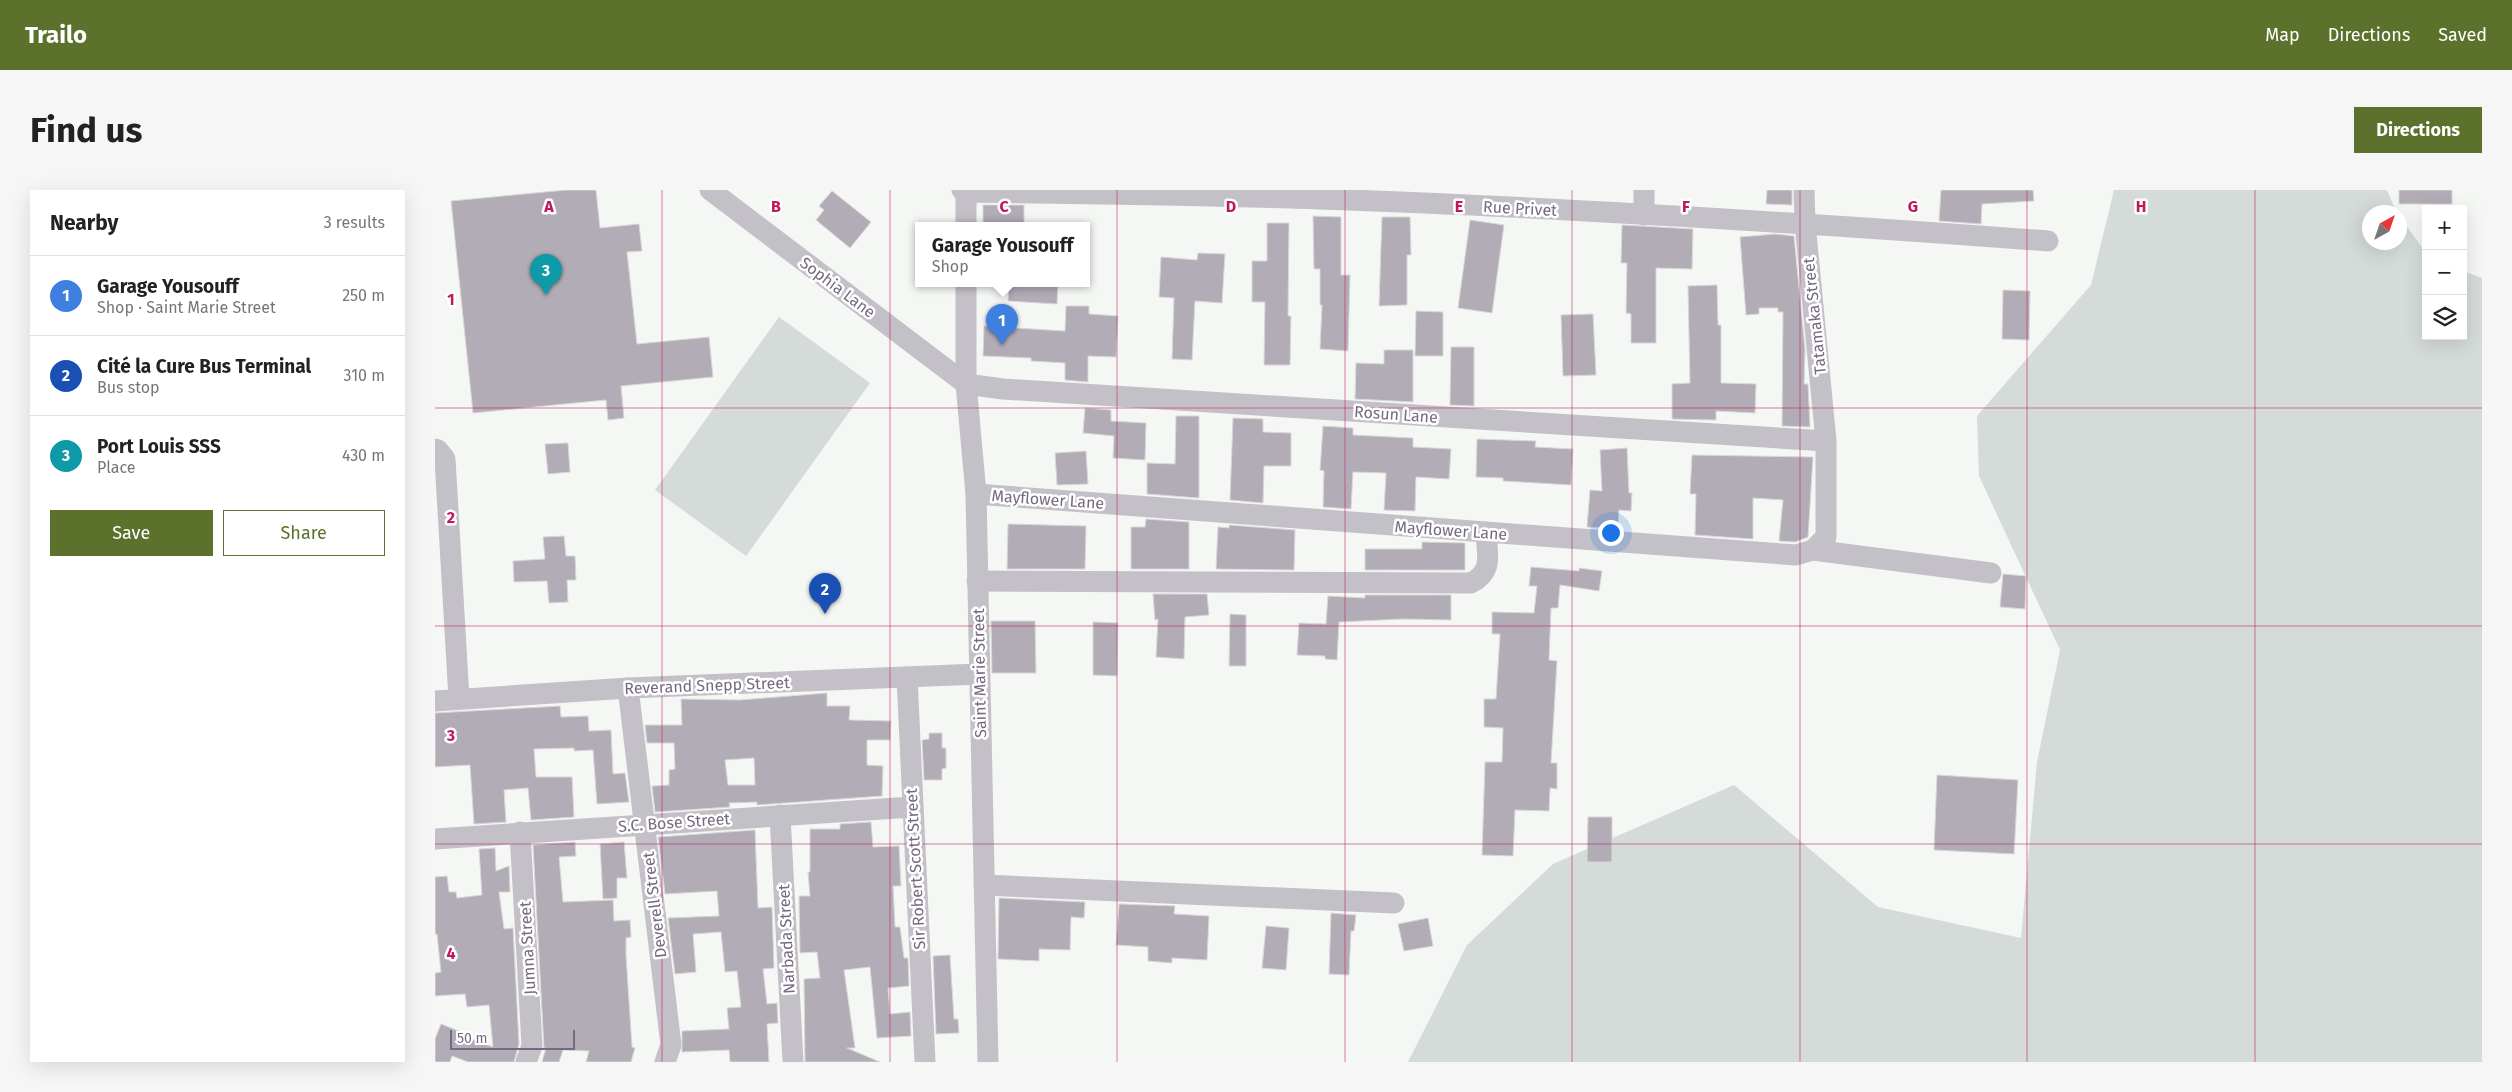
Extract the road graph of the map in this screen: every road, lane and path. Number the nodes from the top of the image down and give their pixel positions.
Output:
1 (710, 190) edge
2 (1644, 190) edge
3 (1804, 190) edge
4 (964, 191) edge
5 (1156, 192) edge
6 (1319, 194) edge
7 (1480, 198) edge
8 (1644, 215) junction
9 (965, 222) edge
10 (1805, 223) junction
11 (2048, 241) dead end
12 (965, 287) edge
13 (965, 384) junction
14 (1826, 441) junction
15 (435, 449) edge
16 (976, 494) junction
17 (1486, 532) junction
18 (1813, 550) junction
19 (1991, 573) dead end
20 (443, 578) edge
21 (977, 581) junction
22 (979, 674) junction
23 (907, 677) junction
24 (628, 688) junction
25 (459, 699) junction
26 (435, 701) edge
27 (912, 807) junction
28 (780, 815) junction
29 (644, 824) junction
30 (521, 832) junction
31 (435, 839) edge
32 (984, 885) junction
33 (1394, 903) dead end
34 (526, 1062) edge
35 (665, 1062) edge
36 (793, 1062) edge
37 (925, 1062) edge
38 (988, 1062) edge

1 - 13 street, Sophia Lane
2 - 8 street
3 - 10 street, Tatamaka Street
4 - 5 street, Rue Privet
4 - 9 street
5 - 6 street, Rue Privet
6 - 7 street, Rue Privet
7 - 8 street, Rue Privet
8 - 10 street, Rue Privet
10 - 11 street, Rue Privet
10 - 14 street, Tatamaka Street
12 - 13 street, Saint Marie Street
13 - 14 street, Rosun Lane
13 - 16 street, Saint Marie Street
14 - 18 street
15 - 20 street
16 - 17 street, Mayflower Lane
16 - 21 street, Saint Marie Street
17 - 18 street, Mayflower Lane
17 - 21 street
18 - 19 street, Mayflower Lane
20 - 25 street
21 - 22 street, Saint Marie Street
22 - 23 street, Reverand Snepp Street
22 - 32 street, Saint Marie Street
23 - 24 street, Reverand Snepp Street
23 - 27 street, Sir Robert Scott Street
24 - 25 street, Reverand Snepp Street
24 - 29 street, Deverell Street
25 - 26 street, Reverand Snepp Street
27 - 28 street, S.C. Bose Street
27 - 37 street, Sir Robert Scott Street
28 - 29 street, S.C. Bose Street
28 - 36 street, Narbada Street
29 - 30 street, S.C. Bose Street
29 - 35 street, Deverell Street
30 - 31 street, S.C. Bose Street
30 - 34 street, Jumna Street
32 - 33 street
32 - 38 street, Saint Marie Street

